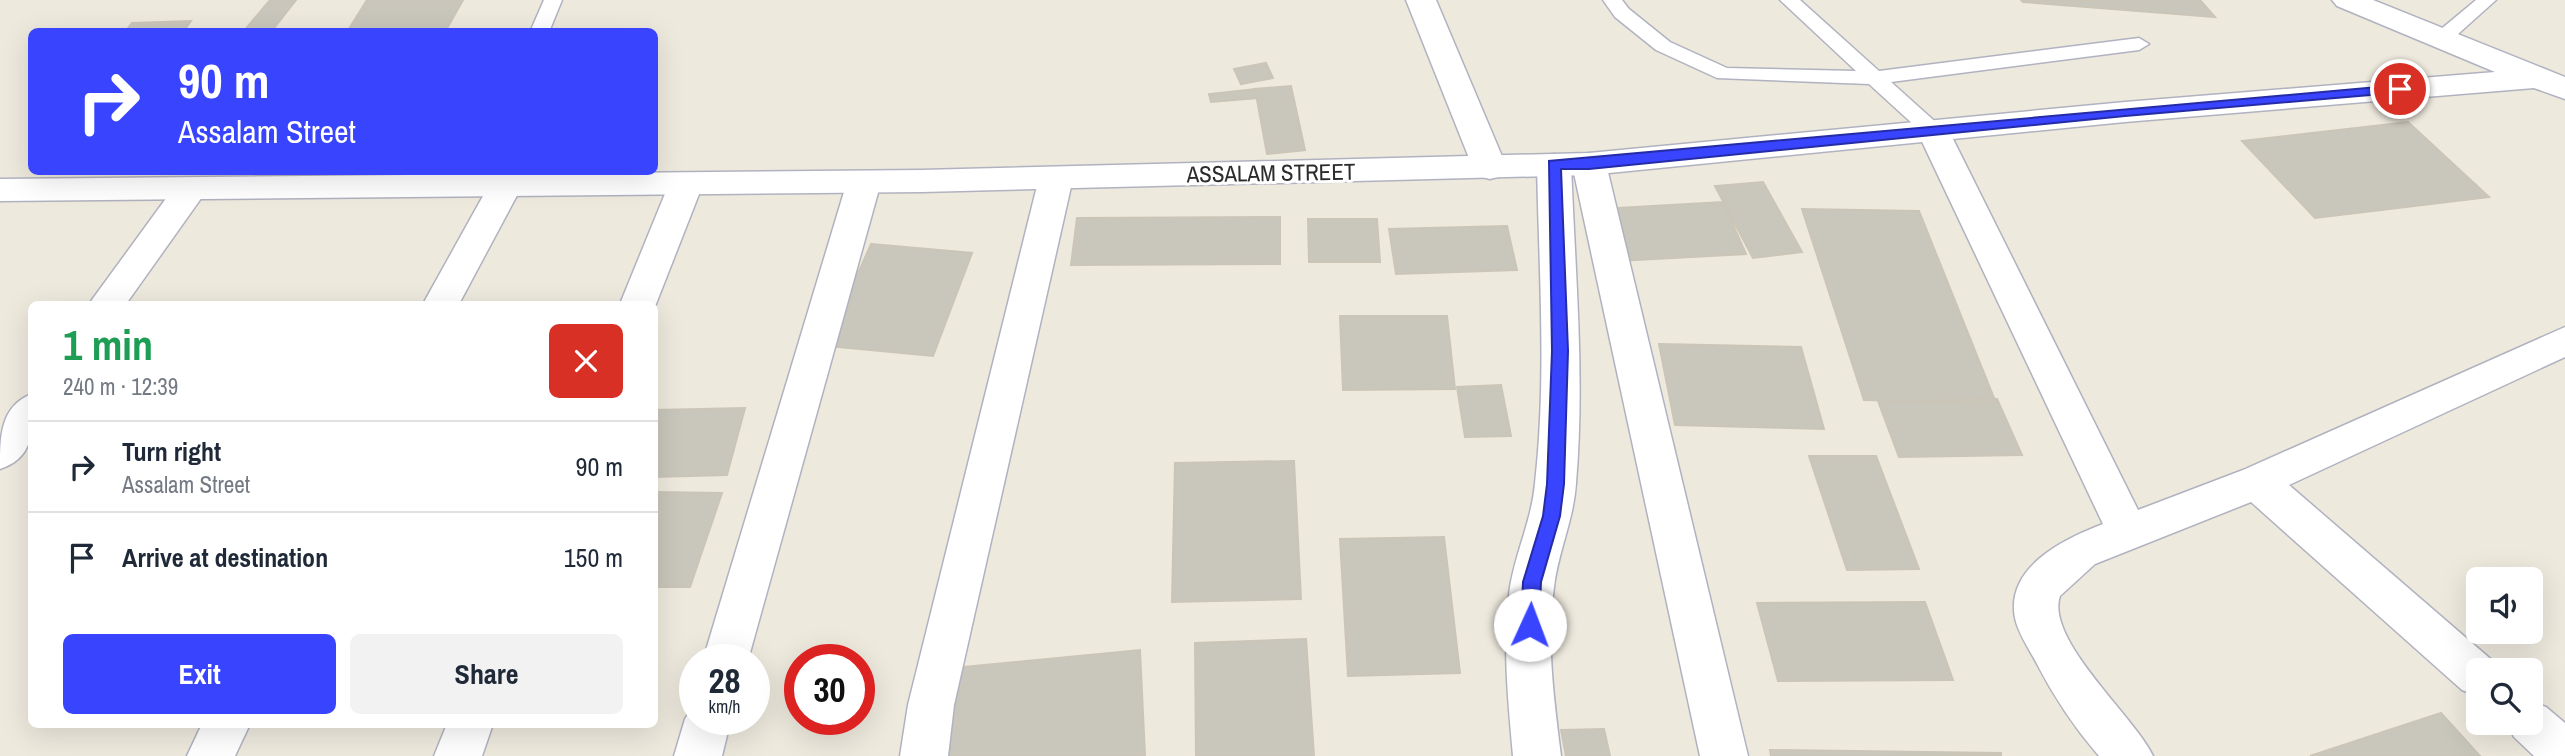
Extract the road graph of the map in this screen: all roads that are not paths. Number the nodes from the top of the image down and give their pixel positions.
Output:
1 (553, 0) edge
2 (1421, 0) edge
3 (1612, 0) edge
4 (1789, 0) edge
5 (2347, 0) edge
6 (2487, 0) edge
7 (540, 28) edge
8 (2441, 39) junction
9 (2139, 44) dead end
10 (1873, 78) junction
11 (2551, 84) edge
12 (1933, 131) junction
13 (1572, 164) junction
14 (1489, 168) junction
15 (1056, 178) junction
16 (483, 181) edge
17 (864, 182) junction
18 (686, 184) junction
19 (0, 190) edge
20 (190, 190) junction
21 (109, 301) edge
22 (442, 301) edge
23 (639, 301) edge
24 (2565, 341) edge
25 (28, 415) edge
26 (0, 453) edge
27 (2257, 482) junction
28 (2128, 533) junction
29 (731, 644) edge
30 (2466, 665) edge
31 (225, 728) edge
32 (468, 728) edge
33 (2543, 734) edge
34 (704, 735) edge
35 (2565, 753) edge
36 (211, 756) edge
37 (458, 756) edge
38 (698, 756) edge
39 (924, 756) edge
40 (1537, 756) edge
41 (1724, 756) edge
42 (2129, 756) edge

1 - 7 lane
2 - 14 street
3 - 10 lane
4 - 10 lane
5 - 8 street
6 - 8 lane
8 - 11 street
9 - 10 lane
10 - 12 lane
11 - 12 street, ASSALAM STREET
12 - 13 street, ASSALAM STREET
12 - 28 street
13 - 14 street, ASSALAM STREET
13 - 40 street
13 - 41 street
14 - 15 street, ASSALAM STREET
15 - 17 street, ASSALAM STREET
15 - 39 street
16 - 18 street, ASSALAM STREET
16 - 20 street, ASSALAM STREET
16 - 22 street
17 - 18 street, ASSALAM STREET
17 - 29 street
18 - 23 street
19 - 20 street, ASSALAM STREET
20 - 21 street
24 - 27 street
25 - 26 street
27 - 28 street
27 - 30 street
28 - 42 street
31 - 36 street
32 - 37 street
33 - 35 street
34 - 38 street

